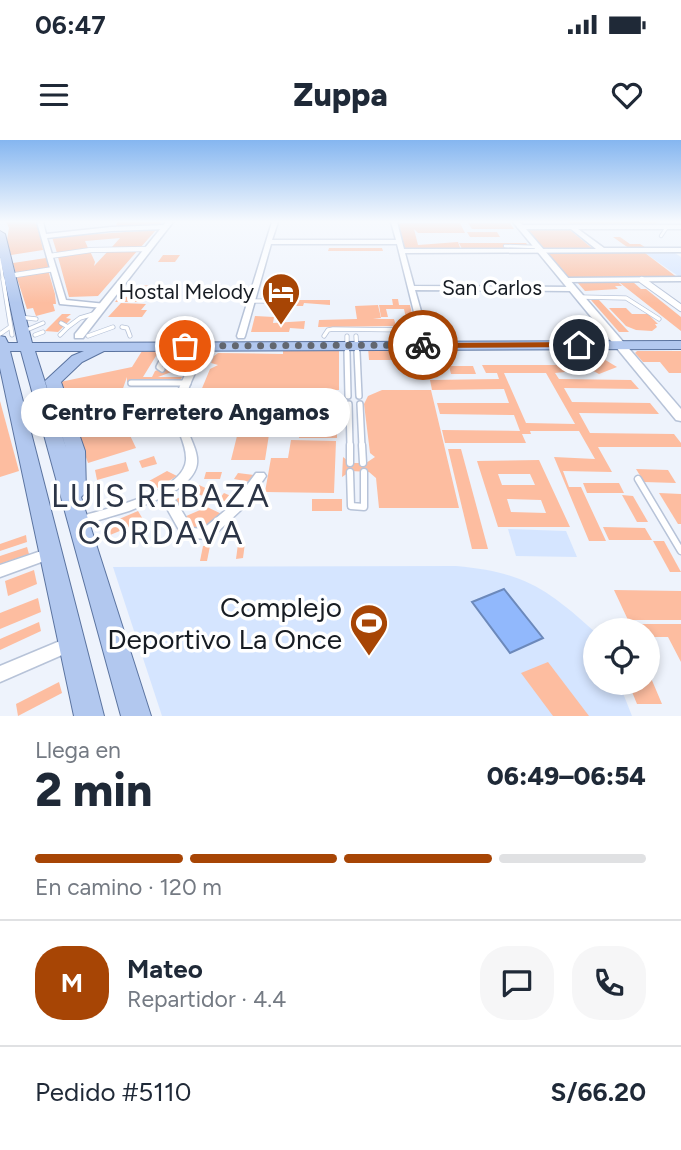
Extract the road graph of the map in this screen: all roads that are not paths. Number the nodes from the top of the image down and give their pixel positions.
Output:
1 (3, 249) edge
2 (49, 249) edge
3 (123, 249) edge
4 (147, 249) edge
5 (267, 249) edge
6 (539, 249) junction
7 (602, 250) joint
8 (401, 251) joint
9 (680, 251) edge
10 (50, 256) junction
11 (0, 260) edge
12 (54, 268) junction
13 (9, 276) junction
14 (681, 279) edge
15 (642, 280) junction
16 (411, 288) junction
17 (573, 288) junction
18 (252, 299) junction
19 (289, 300) dead end
20 (681, 308) edge
21 (98, 312) junction
22 (36, 319) dead end
23 (659, 319) dead end
24 (111, 327) joint
25 (71, 329) junction
26 (241, 336) junction
27 (324, 336) junction
28 (424, 336) junction
29 (681, 336) edge
30 (15, 337) edge
31 (352, 341) junction
32 (618, 341) junction
33 (681, 345) edge
34 (114, 346) junction
35 (190, 348) junction
36 (167, 349) junction
37 (162, 369) dead end
38 (190, 378) junction
39 (348, 378) junction
40 (359, 378) junction
41 (131, 383) dead end
42 (348, 396) dead end
43 (359, 396) dead end
44 (349, 404) dead end
45 (360, 404) dead end
46 (681, 417) edge
47 (350, 463) dead end
48 (363, 463) dead end
49 (350, 472) dead end
50 (363, 472) dead end
51 (260, 476) dead end
52 (638, 478) dead end
53 (164, 492) junction
54 (77, 514) junction
55 (681, 551) edge
56 (50, 552) junction
57 (0, 570) edge
58 (72, 643) junction
59 (0, 674) edge
60 (89, 716) edge
61 (136, 716) edge

1 - 13 main road
2 - 10 street
3 - 10 street
4 - 21 street
5 - 18 street
6 - 7 street
6 - 8 street
6 - 17 street
7 - 9 street
8 - 16 street
10 - 12 street
11 - 30 lane
12 - 13 street
12 - 21 street
13 - 30 main road
14 - 15 street, San Carlos
15 - 17 street, San Carlos
15 - 20 street
16 - 17 street, San Carlos
16 - 28 street
17 - 23 lane
17 - 32 street
18 - 19 lane
18 - 26 street
21 - 24 lane
21 - 25 street
21 - 25 lane
22 - 30 lane
24 - 25 lane
25 - 30 main road
25 - 35 main road
26 - 27 main road
26 - 35 main road
27 - 28 lane
27 - 31 main road
28 - 31 main road
28 - 32 main road
29 - 32 main road
30 - 34 main road
30 - 54 main road
30 - 56 main road
31 - 32 main road
31 - 35 main road
31 - 39 lane
31 - 40 lane
32 - 33 main road
32 - 46 street
34 - 36 main road
34 - 54 main road
35 - 36 main road
35 - 38 street
35 - 38 lane
36 - 37 lane
38 - 41 lane
38 - 53 street
39 - 40 lane
39 - 42 lane
40 - 43 lane
44 - 47 lane
45 - 48 lane
49 - 50 lane
51 - 53 street
52 - 55 lane
53 - 54 street
54 - 61 main road
56 - 57 street
56 - 58 main road
58 - 59 street
58 - 60 main road

